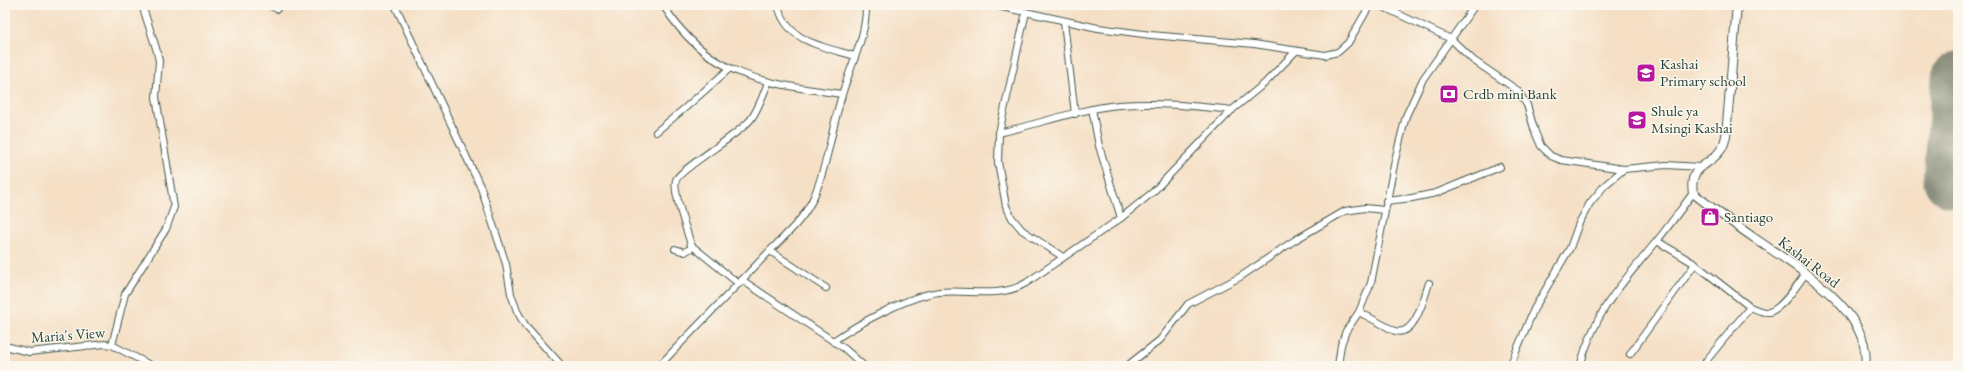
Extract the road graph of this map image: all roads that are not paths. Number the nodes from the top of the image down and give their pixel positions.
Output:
1 (142, 5) edge
2 (269, 5) edge
3 (395, 5) edge
4 (663, 5) edge
5 (778, 5) edge
6 (866, 5) edge
7 (993, 5) edge
8 (1370, 5) edge
9 (1379, 5) edge
10 (1475, 5) edge
11 (1737, 5) edge
12 (1016, 7) edge
13 (277, 9) dead end
14 (1026, 12) junction
15 (1064, 22) junction
16 (1451, 39) junction
17 (1296, 51) junction
18 (855, 56) junction
19 (729, 69) junction
20 (768, 83) junction
21 (842, 94) junction
22 (1092, 109) junction
23 (1232, 110) junction
24 (1075, 114) junction
25 (656, 132) dead end
26 (999, 133) junction
27 (1500, 167) dead end
28 (1700, 167) junction
29 (1624, 169) junction
30 (1693, 193) junction
31 (1386, 201) junction
32 (1384, 210) junction
33 (1121, 218) junction
34 (1657, 241) junction
35 (691, 246) junction
36 (675, 249) dead end
37 (770, 251) junction
38 (1063, 257) junction
39 (1695, 264) junction
40 (1806, 273) junction
41 (740, 282) junction
42 (1429, 284) dead end
43 (826, 288) dead end
44 (1750, 307) junction
45 (1359, 312) junction
46 (833, 341) junction
47 (112, 345) junction
48 (5, 346) edge
49 (1630, 354) dead end
50 (1706, 361) dead end
51 (152, 366) edge
52 (562, 366) edge
53 (659, 366) edge
54 (864, 366) edge
55 (1127, 366) edge
56 (1338, 366) edge
57 (1510, 366) edge
58 (1580, 366) edge
59 (1865, 366) edge

1 - 47 street
2 - 13 street
3 - 52 street
4 - 19 street
5 - 18 street
6 - 18 street
7 - 12 street
8 - 17 street
9 - 16 street
10 - 16 street
11 - 28 street
12 - 14 street
14 - 15 street
14 - 26 street
15 - 17 street
15 - 24 street
16 - 29 street
16 - 31 street
17 - 23 street
18 - 21 street
19 - 20 street
19 - 25 street
20 - 21 street
20 - 35 street
21 - 37 street
22 - 23 street
22 - 24 street
22 - 33 street
23 - 33 street
24 - 26 street
26 - 38 street
27 - 31 street
28 - 29 street
28 - 30 street
29 - 57 street
30 - 34 street
30 - 40 street, Kashai Road
31 - 32 street
32 - 45 street
32 - 55 street
33 - 38 street
34 - 39 street
34 - 58 street
35 - 36 street
35 - 41 street
37 - 41 street
37 - 43 street
38 - 46 street
39 - 44 street
39 - 49 street
40 - 44 street
40 - 59 street, Kashai Road
41 - 46 street
41 - 53 street
42 - 45 street
44 - 50 street
45 - 56 street
46 - 54 street
47 - 48 street, Maria's View
47 - 51 street, Maria's View

